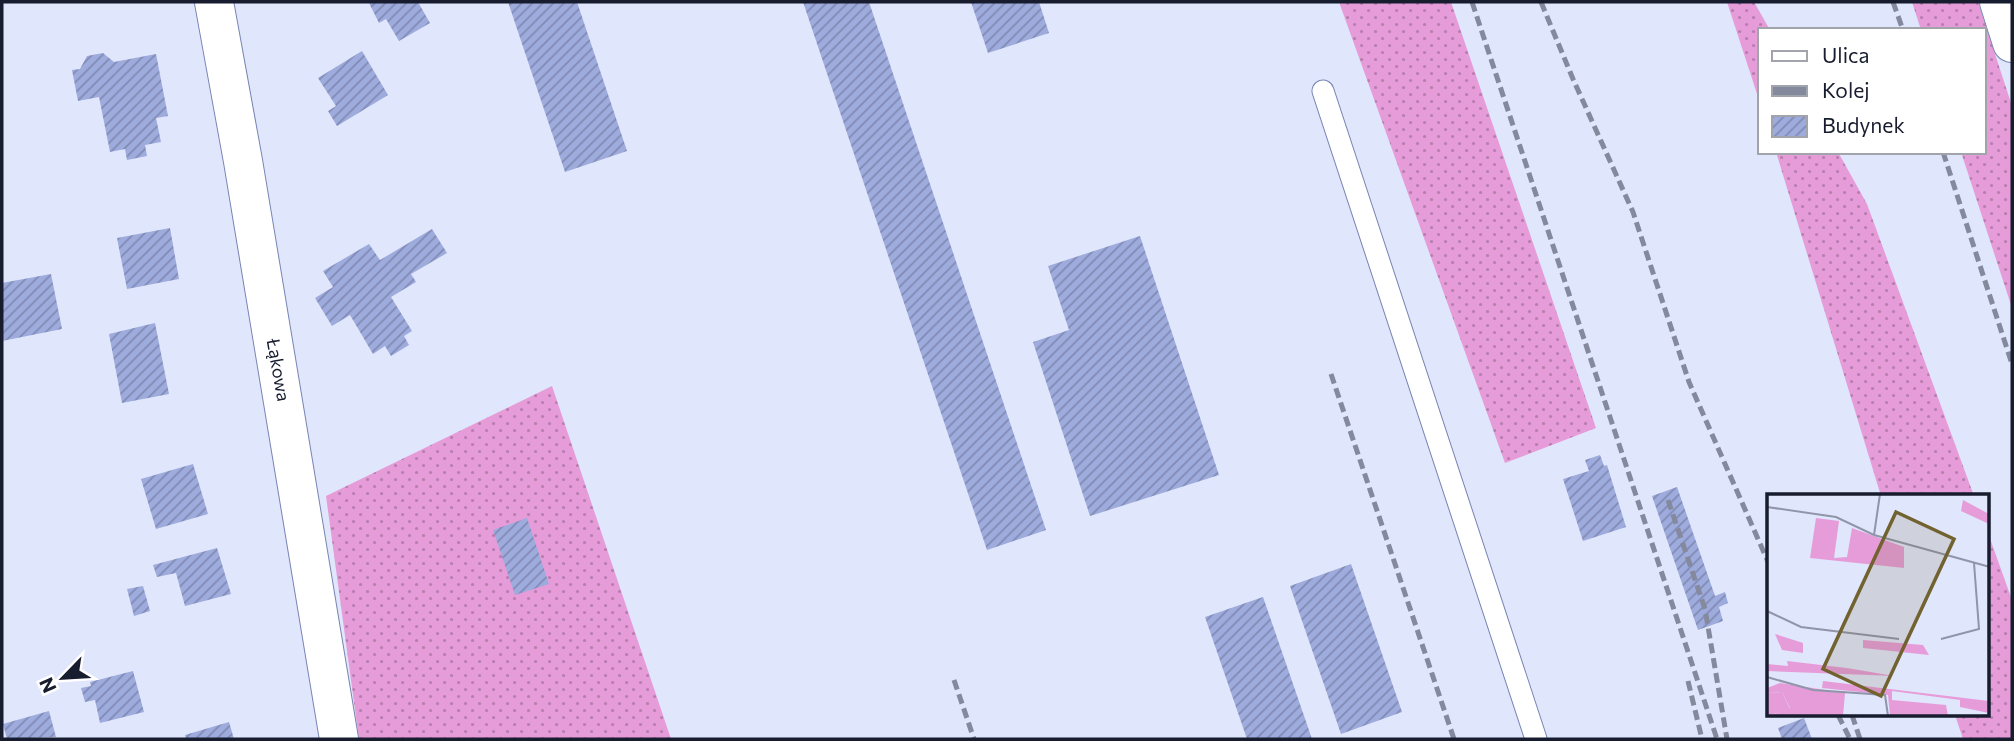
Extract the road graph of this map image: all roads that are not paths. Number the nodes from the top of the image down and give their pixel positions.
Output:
1 (214, 2) edge
2 (1998, 2) edge
3 (2012, 43) edge
4 (1323, 92) dead end
5 (339, 739) edge
6 (1536, 739) edge

1 - 5 street, Łąkowa
2 - 3 street
4 - 6 lane

